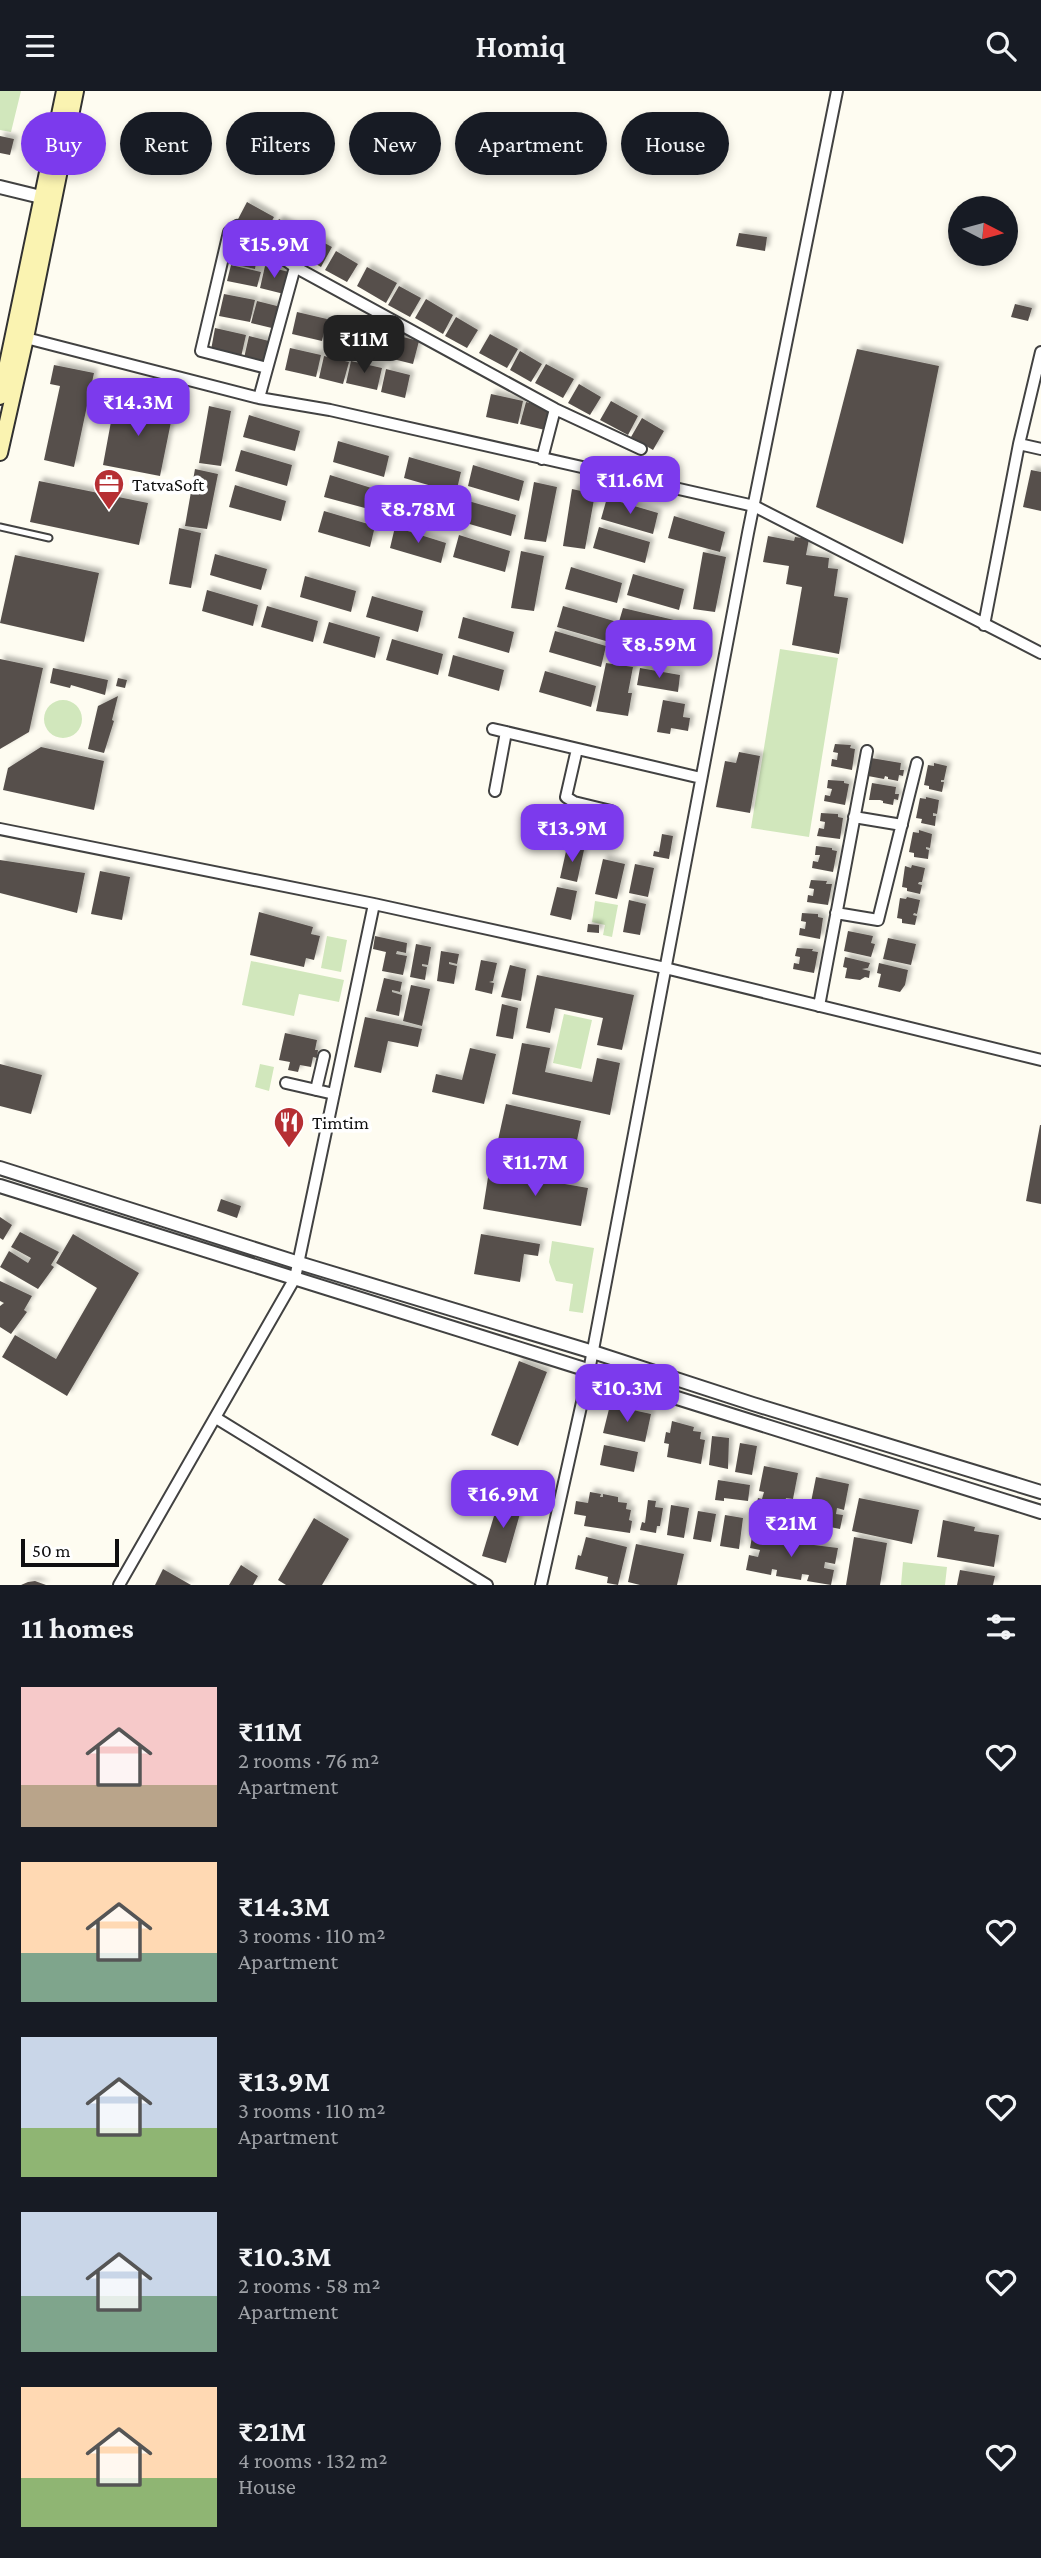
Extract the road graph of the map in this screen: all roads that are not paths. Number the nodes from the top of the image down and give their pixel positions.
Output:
1 (64, 91) edge
2 (76, 91) edge
3 (837, 91) edge
4 (0, 187) edge
5 (47, 198) junction
6 (295, 267) junction
7 (26, 338) junction
8 (1041, 352) edge
9 (267, 368) junction
10 (0, 397) edge
11 (259, 398) junction
12 (555, 409) junction
13 (1020, 444) junction
14 (1041, 449) edge
15 (641, 450) dead end
16 (0, 453) edge
17 (542, 459) junction
18 (754, 506) junction
19 (0, 527) edge
20 (49, 538) dead end
21 (984, 625) junction
22 (1041, 653) edge
23 (494, 729) dead end
24 (506, 732) junction
25 (577, 749) junction
26 (867, 751) dead end
27 (917, 763) dead end
28 (701, 778) junction
29 (495, 791) dead end
30 (611, 811) dead end
31 (854, 817) junction
32 (902, 825) junction
33 (0, 829) edge
34 (374, 904) junction
35 (836, 913) junction
36 (665, 968) junction
37 (819, 1006) junction
38 (324, 1056) dead end
39 (1041, 1060) edge
40 (286, 1083) dead end
41 (316, 1090) junction
42 (334, 1094) junction
43 (0, 1168) edge
44 (0, 1186) edge
45 (299, 1263) junction
46 (295, 1278) junction
47 (593, 1352) junction
48 (589, 1371) junction
49 (216, 1418) junction
50 (1041, 1492) edge
51 (1041, 1512) edge
52 (119, 1585) edge
53 (487, 1585) edge
54 (541, 1585) edge

1 - 5 main road
2 - 5 main road
3 - 18 street
4 - 5 street
5 - 7 main road
5 - 10 main road
6 - 9 street
6 - 9 street
6 - 12 street
7 - 11 street
7 - 16 main road
8 - 13 street
9 - 11 street
11 - 17 street
12 - 15 street
12 - 17 street
13 - 14 street
13 - 21 street
17 - 18 street
18 - 21 street
18 - 28 street
19 - 20 lane
21 - 22 street
23 - 24 street
24 - 25 street
24 - 29 street
25 - 28 street
25 - 30 street
26 - 31 street
27 - 32 street
28 - 36 street
31 - 32 street
31 - 35 street
32 - 35 street
33 - 34 street
34 - 36 street
34 - 42 street
35 - 37 street
36 - 37 street
36 - 47 street
37 - 39 street
38 - 41 street
40 - 41 street
41 - 42 street
42 - 45 street
43 - 45 street
44 - 46 street
45 - 46 street
45 - 47 street
46 - 48 street
46 - 49 street
47 - 48 street
47 - 50 street
48 - 51 street
48 - 54 street
49 - 52 street
49 - 53 street

